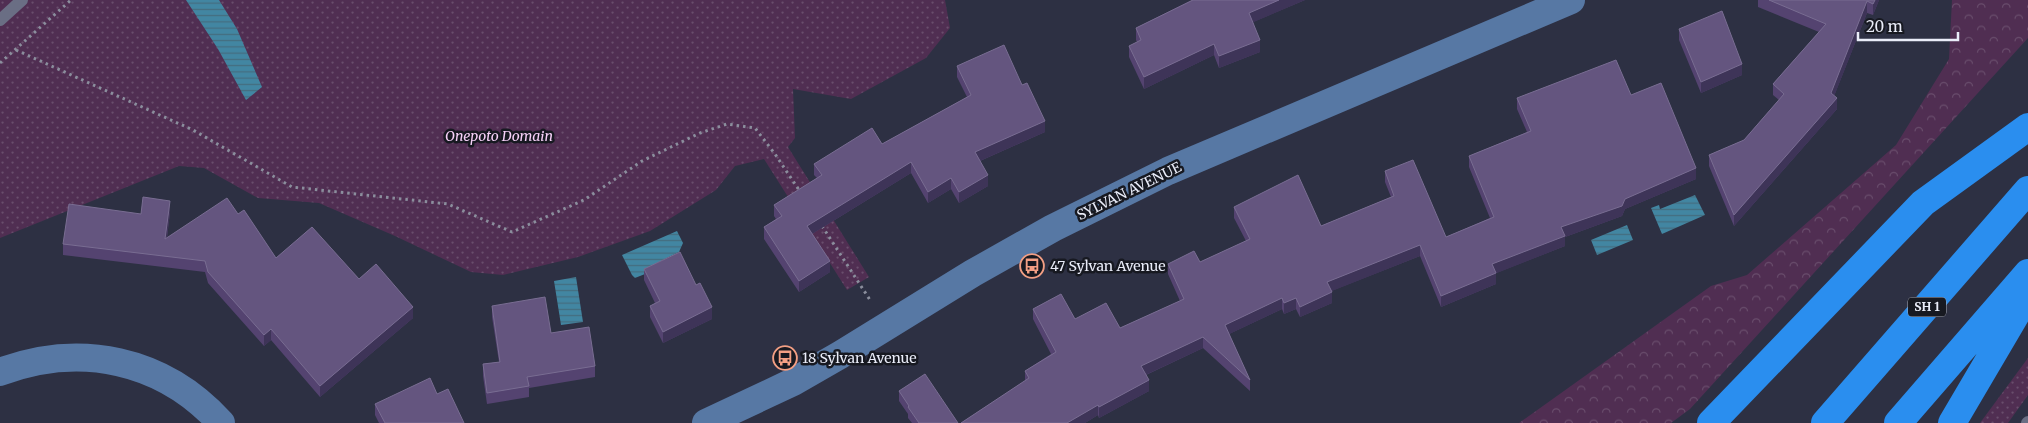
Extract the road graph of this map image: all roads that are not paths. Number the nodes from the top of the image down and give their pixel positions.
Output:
1 (22, 0) edge
2 (1571, 0) edge
3 (0, 20) edge
4 (2028, 127) edge
5 (2028, 190) edge
6 (2028, 274) edge
7 (2028, 294) edge
8 (0, 372) edge
9 (221, 423) edge
10 (706, 423) edge
11 (1711, 423) edge
12 (1825, 423) edge
13 (1898, 423) edge
14 (1952, 423) edge

1 - 3 lane
2 - 10 main road, SYLVAN AVENUE
4 - 11 highway
5 - 12 highway, SH 1
6 - 13 highway
7 - 14 highway
8 - 9 main road

